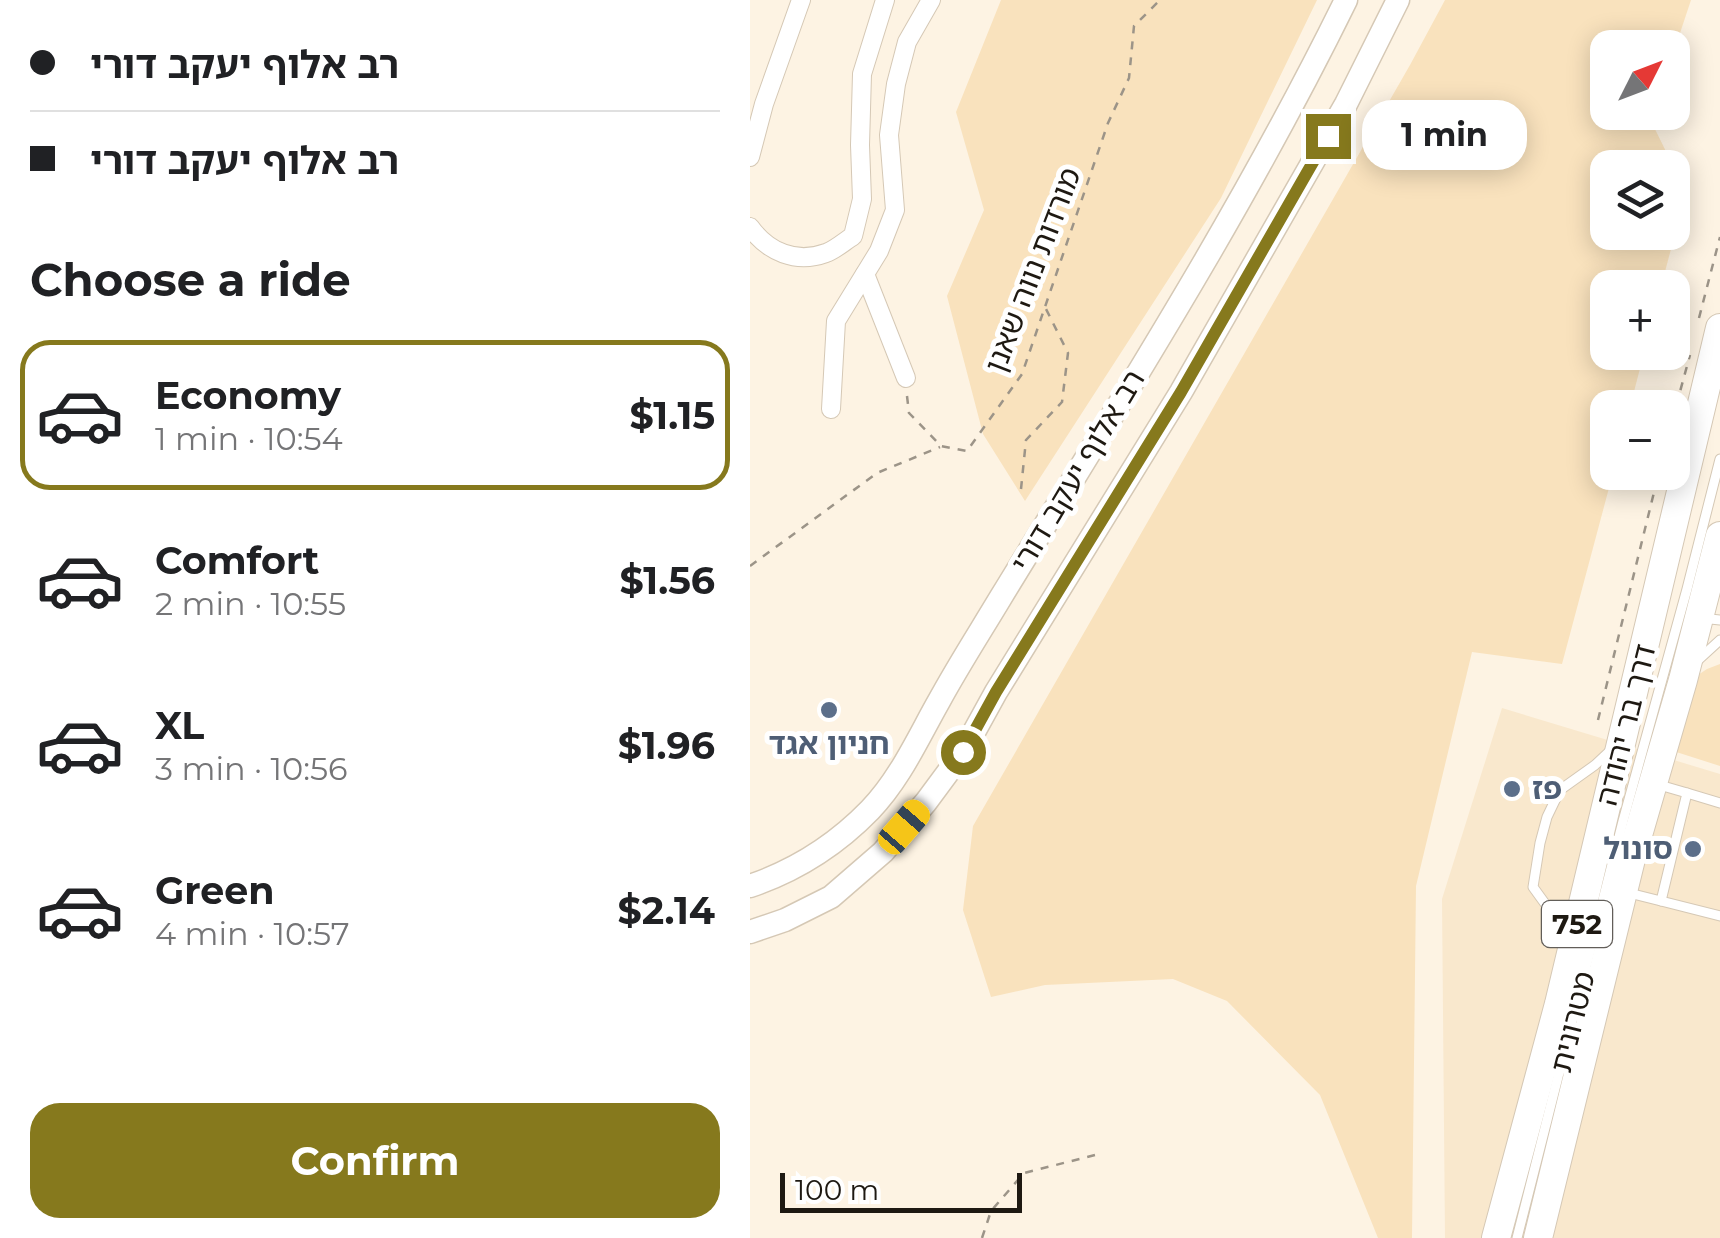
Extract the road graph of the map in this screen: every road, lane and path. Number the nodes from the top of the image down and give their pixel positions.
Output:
1 (801, 0) edge
2 (886, 0) edge
3 (931, 0) edge
4 (1160, 0) edge
5 (1346, 0) edge
6 (1398, 0) edge
7 (750, 156) edge
8 (750, 227) edge
9 (864, 274) junction
10 (1046, 307) junction
11 (1720, 328) edge
12 (906, 378) joint
13 (831, 409) dead end
14 (942, 446) junction
15 (1720, 459) edge
16 (1020, 488) dead end
17 (1655, 490) edge
18 (1720, 536) edge
19 (750, 566) edge
20 (1688, 615) edge
21 (1720, 640) edge
22 (1683, 680) junction
23 (1598, 720) dead end
24 (1625, 732) junction
25 (1653, 783) junction
26 (1686, 794) junction
27 (1720, 803) edge
28 (750, 886) edge
29 (1622, 891) junction
30 (1661, 901) junction
31 (1720, 916) edge
32 (750, 932) edge
33 (1573, 942) junction
34 (1099, 1154) dead end
35 (982, 1238) edge
36 (1496, 1238) edge
37 (1517, 1238) edge
38 (1538, 1238) edge

1 - 7 street
2 - 8 street
3 - 9 street
4 - 10 path, מורדות נווה שאנן
5 - 28 main road, רב אלוף יעקב דורי
6 - 32 main road, רב אלוף יעקב דורי
9 - 12 street
9 - 13 street
10 - 14 path, מורדות נווה שאנן
10 - 16 path
11 - 20 main road, דרך בר יהודה / 752
12 - 14 path
14 - 19 path
15 - 20 lane, מטרונית
17 - 23 path
18 - 20 main road, דרך בר יהודה / 752
20 - 22 main road, דרך בר יהודה / 752
20 - 24 main road, דרך בר יהודה / 752
20 - 37 lane, מטרונית
21 - 22 lane
22 - 25 main road, דרך בר יהודה / 752
24 - 33 main road, דרך בר יהודה / 752
24 - 33 lane
25 - 26 lane
25 - 29 main road, דרך בר יהודה / 752
26 - 27 lane
26 - 30 lane
29 - 30 lane
29 - 38 main road, דרך בר יהודה / 752
30 - 31 lane
33 - 36 main road, דרך בר יהודה / 752
34 - 35 path

